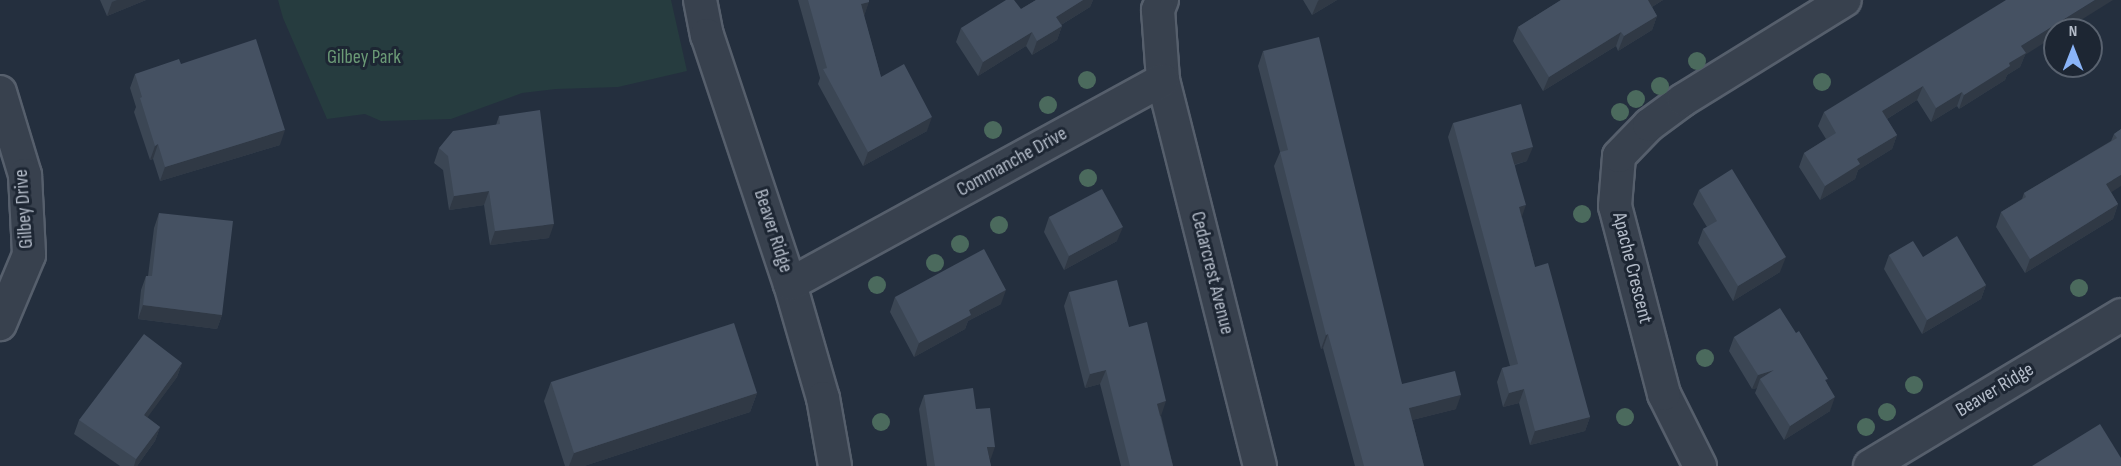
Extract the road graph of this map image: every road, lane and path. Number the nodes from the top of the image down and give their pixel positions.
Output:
1 (700, 0) edge
2 (1162, 0) edge
3 (1845, 0) edge
4 (1162, 80) junction
5 (0, 92) edge
6 (790, 284) junction
7 (0, 324) edge
8 (2117, 326) edge
9 (835, 466) edge
10 (1260, 466) edge
11 (1700, 466) edge
12 (1870, 466) edge

1 - 6 street, Beaver Ridge
2 - 4 street
3 - 11 street, Apache Crescent
4 - 6 street, Commanche Drive
4 - 10 street, Cedarcrest Avenue
5 - 7 street, Gilbey Drive
6 - 9 street, Beaver Ridge
8 - 12 street, Beaver Ridge

